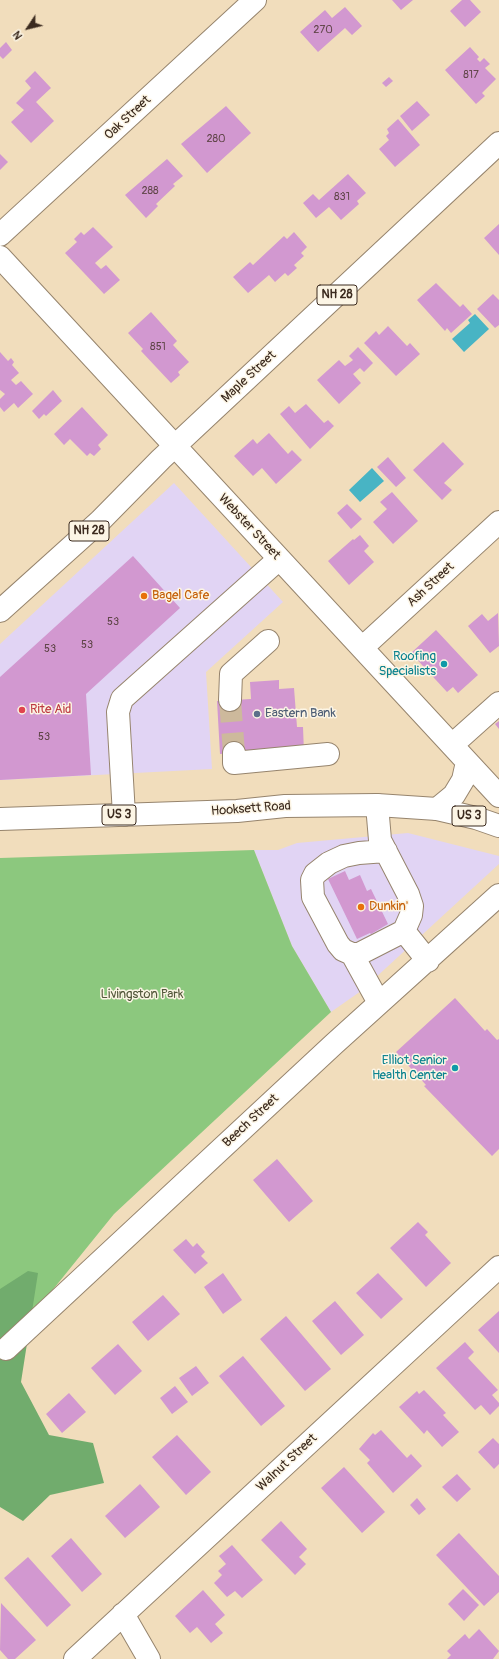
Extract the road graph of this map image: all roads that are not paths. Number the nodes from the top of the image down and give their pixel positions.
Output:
1 (255, 0) edge
2 (499, 143) edge
3 (0, 235) edge
4 (1, 260) edge
5 (174, 446) junction
6 (499, 522) edge
7 (279, 559) junction
8 (0, 611) edge
9 (268, 641) dead end
10 (362, 648) junction
11 (230, 700) tunnel mouth
12 (499, 703) edge
13 (452, 745) junction
14 (234, 753) tunnel mouth
15 (328, 754) dead end
16 (467, 762) junction
17 (499, 796) edge
18 (377, 805) junction
19 (437, 809) junction
20 (124, 815) junction
21 (0, 819) edge
22 (499, 826) edge
23 (386, 851) junction
24 (499, 895) edge
25 (404, 930) junction
26 (352, 954) junction
27 (428, 961) junction
28 (379, 1003) junction
29 (499, 1267) edge
30 (6, 1349) dead end
31 (123, 1614) junction
32 (75, 1659) edge
33 (149, 1659) edge

1 - 3 street, Oak Street
2 - 5 street, Maple Street / NH 28
4 - 5 street, Webster Street
5 - 7 street, Webster Street
5 - 8 street, Maple Street / NH 28
6 - 10 street, Ash Street
7 - 10 street, Webster Street
7 - 20 street
9 - 11 street
10 - 13 street, Webster Street
12 - 13 street
13 - 16 street, Webster Street
14 - 15 street
16 - 17 street, Webster Street
16 - 19 street
18 - 19 street, Hooksett Road / US 3
18 - 20 street, Hooksett Road / US 3
18 - 23 street
19 - 22 street, Hooksett Road / US 3
20 - 21 street, Hooksett Road / US 3
23 - 25 street
23 - 26 street
24 - 27 street, Beech Street
25 - 26 street
25 - 27 street
26 - 28 street
27 - 28 street, Beech Street
28 - 30 street, Beech Street
29 - 31 street, Walnut Street
31 - 32 street, Walnut Street
31 - 33 street

